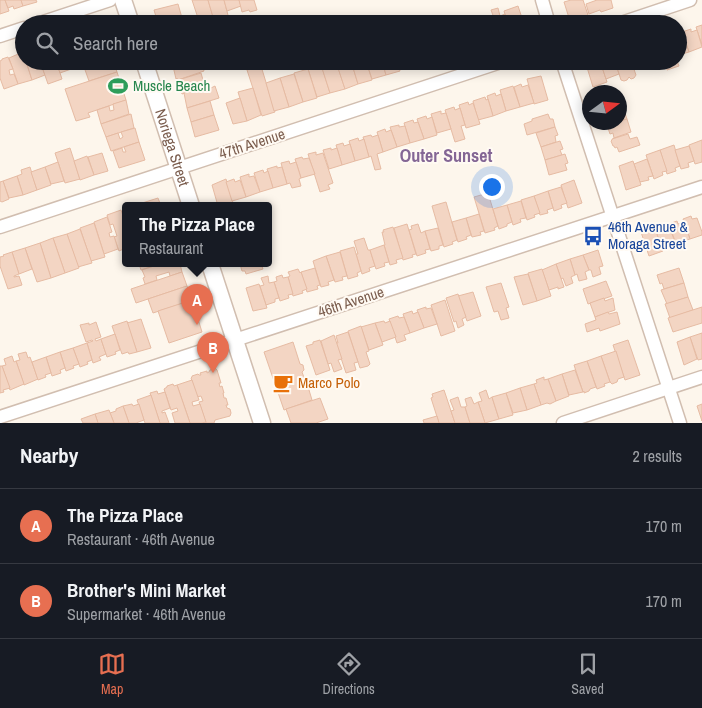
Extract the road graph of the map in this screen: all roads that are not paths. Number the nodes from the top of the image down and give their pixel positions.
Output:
1 (110, 0) edge
2 (123, 0) edge
3 (542, 0) edge
4 (690, 0) edge
5 (65, 15) edge
6 (128, 15) edge
7 (546, 15) edge
8 (645, 15) edge
9 (15, 31) edge
10 (0, 36) edge
11 (147, 70) edge
12 (477, 70) edge
13 (565, 70) edge
14 (179, 168) junction
15 (702, 187) edge
16 (190, 202) edge
17 (613, 216) junction
18 (0, 227) edge
19 (211, 267) edge
20 (235, 340) junction
21 (702, 377) edge
22 (669, 388) junction
23 (0, 418) edge
24 (262, 423) edge
25 (563, 423) edge
26 (680, 423) edge

1 - 5 street
2 - 6 street
3 - 7 street
4 - 8 street
9 - 10 street
11 - 14 street, Noriega Street
12 - 14 street, 47th Avenue
13 - 17 street
14 - 16 street, Noriega Street
14 - 18 street, 47th Avenue
15 - 17 street, 46th Avenue
17 - 20 street, 46th Avenue
17 - 22 street
19 - 20 street
20 - 23 street, 46th Avenue
20 - 24 street
21 - 22 street
22 - 25 street
22 - 26 street

